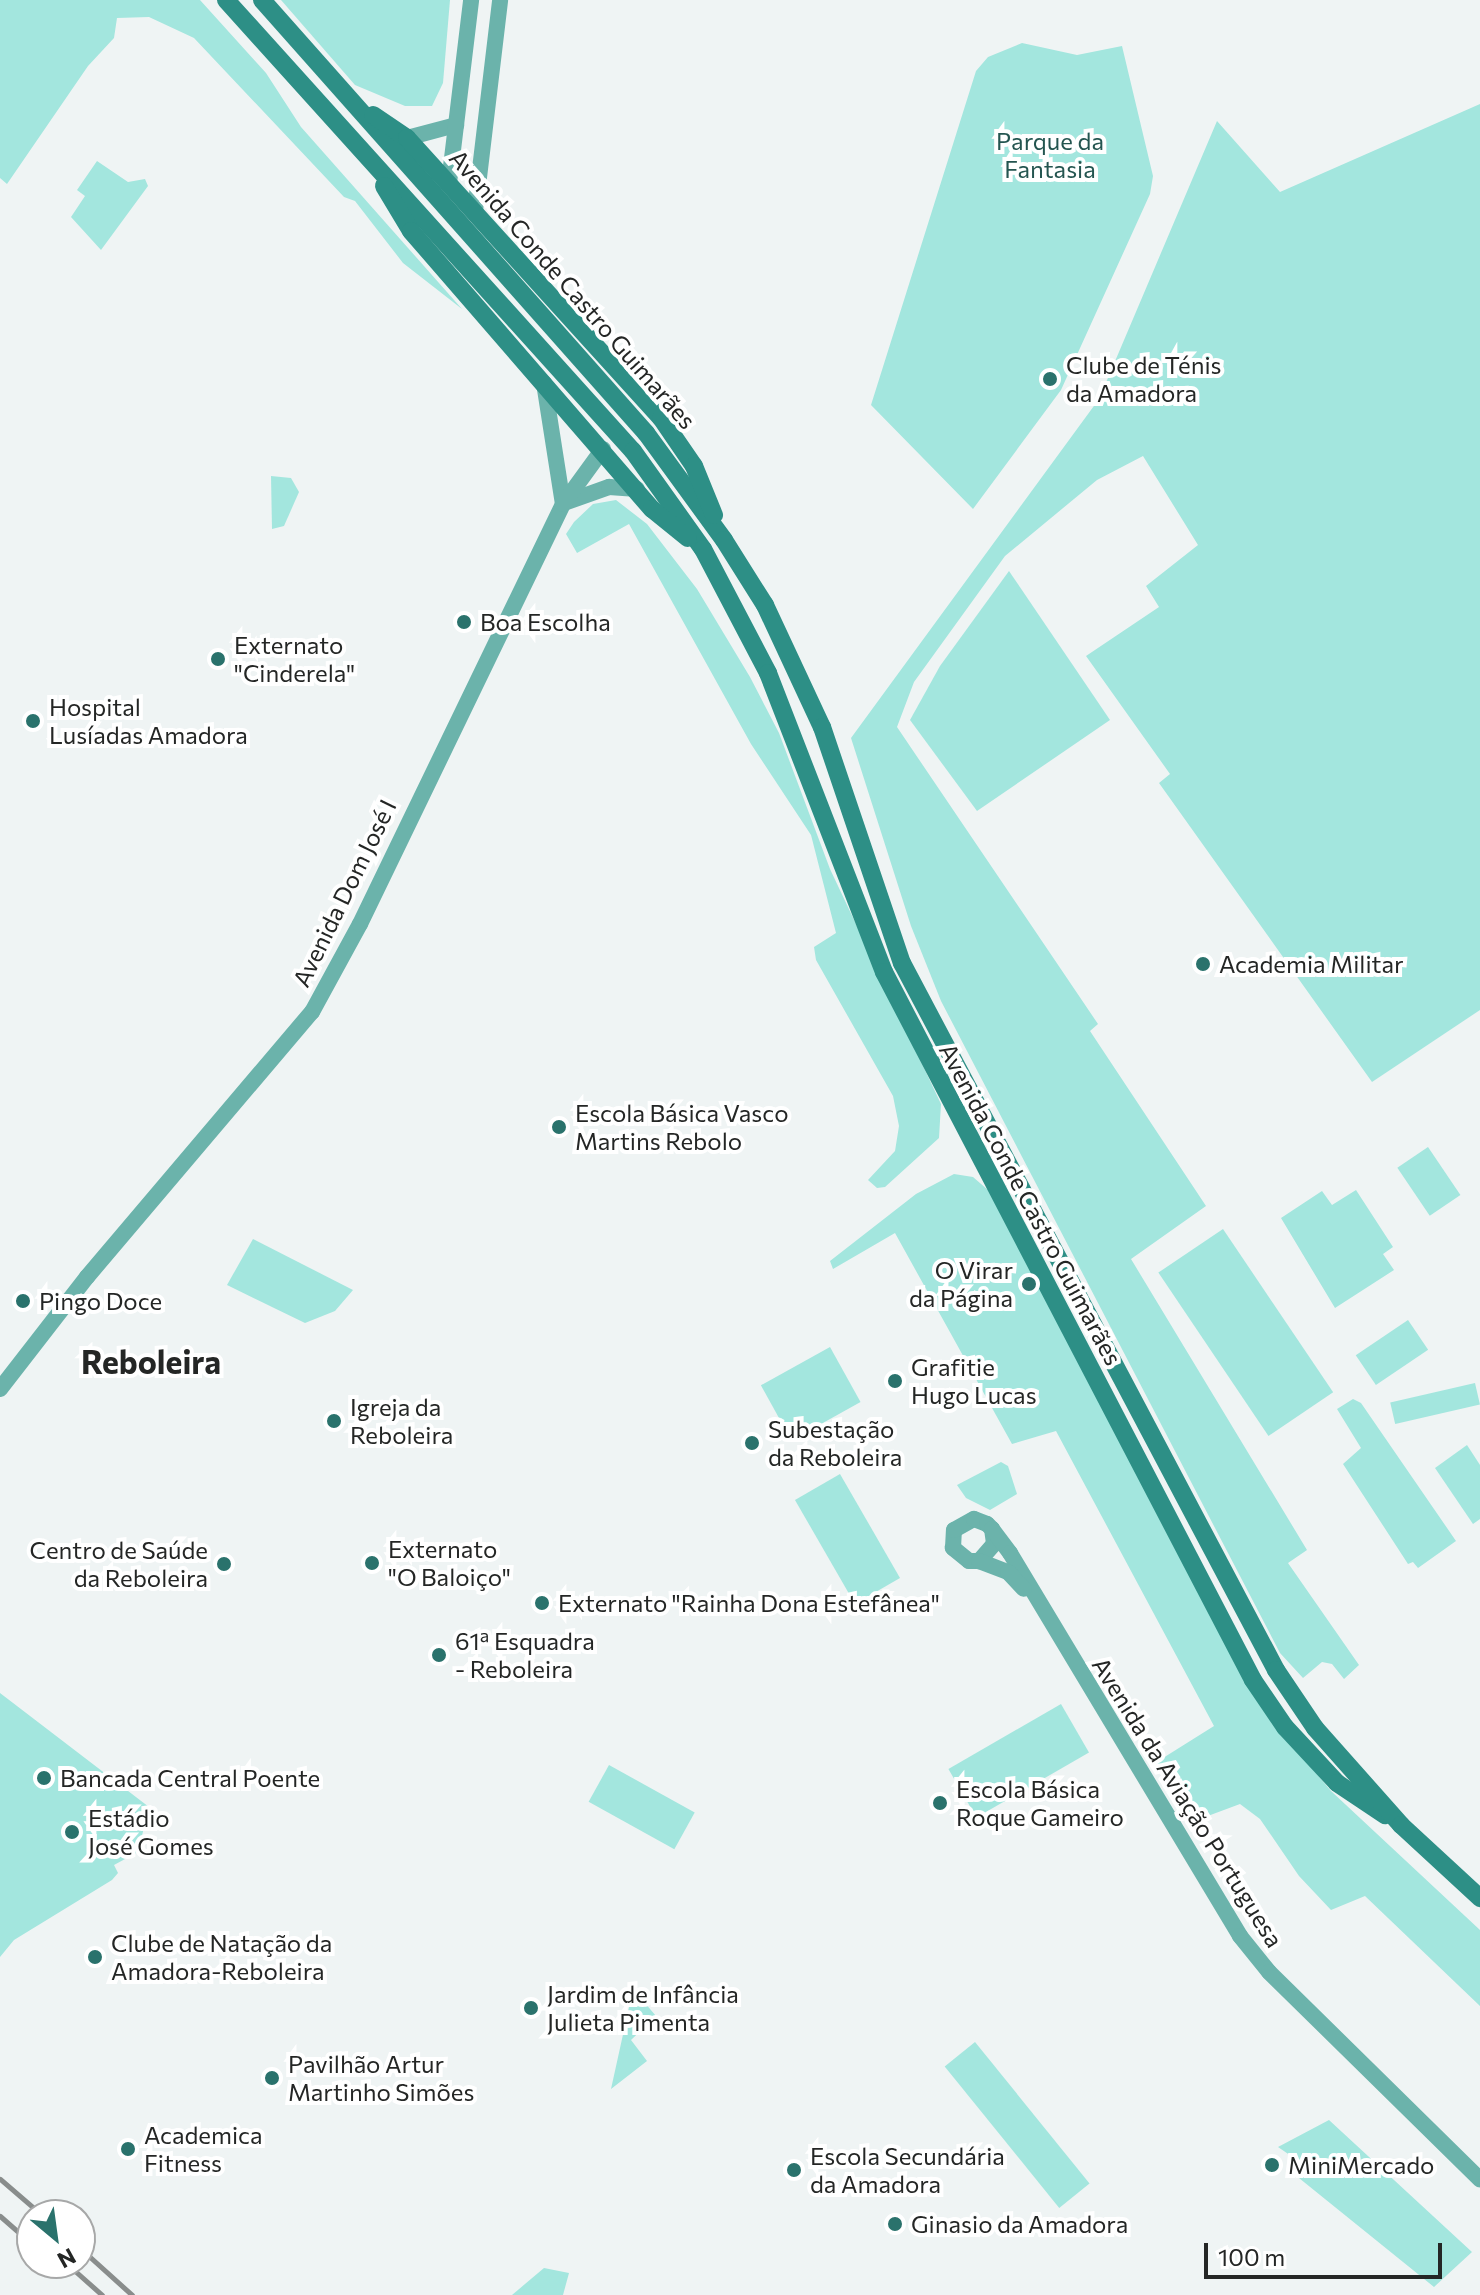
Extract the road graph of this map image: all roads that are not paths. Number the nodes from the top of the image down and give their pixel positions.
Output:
1 (226, 0) edge
2 (262, 0) edge
3 (471, 0) edge
4 (500, 0) edge
5 (462, 78) junction
6 (490, 81) junction
7 (350, 100) junction
8 (456, 125) junction
9 (407, 138) junction
10 (363, 152) junction
11 (449, 183) junction
12 (446, 208) junction
13 (475, 211) junction
14 (489, 226) junction
15 (467, 231) junction
16 (441, 237) junction
17 (437, 260) junction
18 (543, 379) junction
19 (646, 402) junction
20 (631, 418) junction
21 (617, 433) junction
22 (603, 449) junction
23 (637, 489) junction
24 (563, 504) junction
25 (724, 540) junction
26 (703, 549) junction
27 (973, 1146) junction
28 (1007, 1156) junction
29 (0, 1389) edge
30 (992, 1529) junction
31 (979, 1561) junction
32 (1039, 1608) junction
33 (1304, 1713) junction
34 (1285, 1727) junction
35 (1401, 1825) junction
36 (1480, 1898) edge
37 (1480, 2179) edge

1 - 10 main road, Avenida Conde Castro Guimarães
2 - 7 main road, Avenida Conde Castro Guimarães
3 - 5 street
4 - 6 street
5 - 6 street
5 - 8 street
6 - 13 street
7 - 9 main road, Avenida Conde Castro Guimarães
7 - 12 main road, Avenida Conde Castro Guimarães
8 - 9 street
8 - 11 street
9 - 11 main road, Avenida Conde Castro Guimarães
10 - 16 main road, Avenida Conde Castro Guimarães
10 - 17 main road, Avenida Conde Castro Guimarães
11 - 12 main road
11 - 13 main road, Avenida Conde Castro Guimarães
12 - 15 main road, Avenida Conde Castro Guimarães
12 - 16 main road
13 - 14 main road, Avenida Conde Castro Guimarães
14 - 15 main road
14 - 19 main road, Avenida Conde Castro Guimarães
15 - 16 main road
15 - 20 main road, Avenida Conde Castro Guimarães
16 - 17 main road
16 - 21 main road, Avenida Conde Castro Guimarães
17 - 18 main road, Avenida Conde Castro Guimarães
18 - 22 main road, Avenida Conde Castro Guimarães
18 - 24 street
19 - 20 main road
19 - 25 main road, Avenida Conde Castro Guimarães
20 - 21 main road
20 - 25 main road, Avenida Conde Castro Guimarães
21 - 22 main road
21 - 26 main road, Avenida Conde Castro Guimarães
22 - 23 main road, Avenida Conde Castro Guimarães
22 - 24 street, Avenida Dom José I
23 - 24 street
23 - 26 main road, Avenida Conde Castro Guimarães
24 - 29 street, Avenida Dom José I
25 - 28 main road, Avenida Conde Castro Guimarães
26 - 27 main road, Avenida Conde Castro Guimarães
27 - 28 main road
27 - 34 main road, Avenida Conde Castro Guimarães
28 - 33 main road, Avenida Conde Castro Guimarães
30 - 31 street
30 - 31 street
30 - 32 street, Avenida da Aviação Portuguesa
31 - 32 street, Avenida da Aviação Portuguesa
32 - 37 street, Avenida da Aviação Portuguesa
33 - 34 main road
33 - 35 main road, Avenida Conde Castro Guimarães
34 - 35 main road, Avenida Conde Castro Guimarães
35 - 36 main road, Avenida Conde Castro Guimarães

